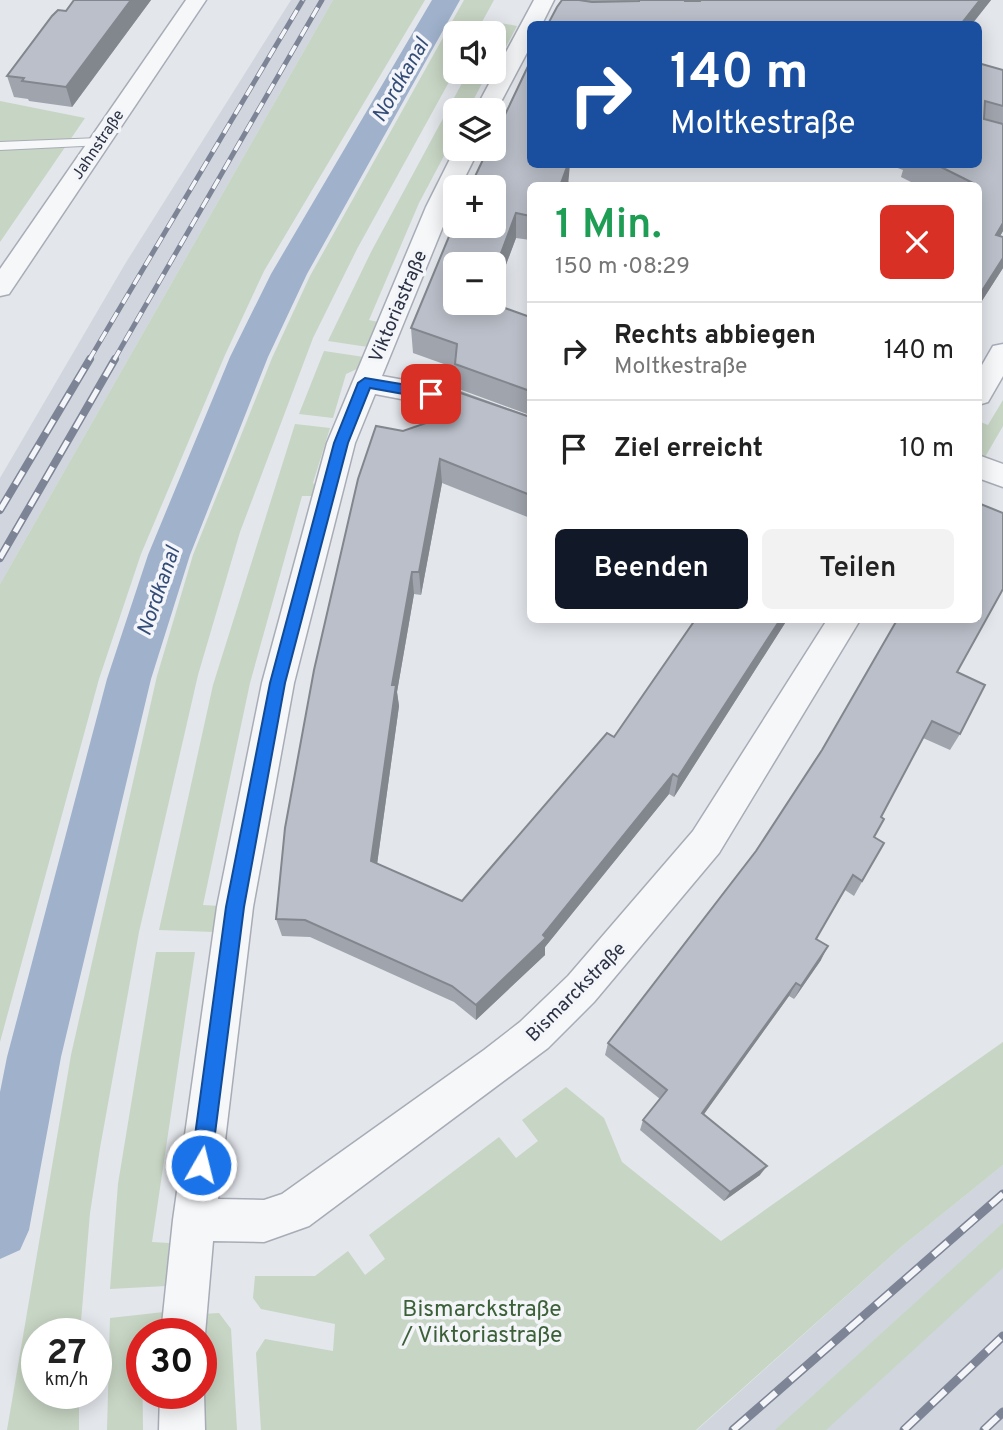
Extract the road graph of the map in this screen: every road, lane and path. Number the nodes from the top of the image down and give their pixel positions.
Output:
1 (196, 0) edge
2 (542, 4) edge
3 (563, 12) edge
4 (533, 21) edge
5 (527, 32) edge
6 (492, 98) edge
7 (99, 142) junction
8 (0, 146) edge
9 (461, 161) edge
10 (0, 288) edge
11 (1003, 354) edge
12 (365, 383) junction
13 (982, 389) edge
14 (527, 428) edge
15 (982, 468) edge
16 (1003, 476) edge
17 (842, 623) edge
18 (194, 1220) junction
19 (185, 1318) edge
20 (181, 1409) edge
21 (182, 1430) edge

1 - 7 street, Jahnstraße
2 - 3 street
2 - 4 street
5 - 6 street
7 - 8 lane
7 - 10 street, Jahnstraße
9 - 12 street, Viktoriastraße
11 - 13 street
12 - 14 street
12 - 18 street, Viktoriastraße
15 - 16 street
17 - 18 street, Bismarckstraße
18 - 19 street, Viktoriastraße
20 - 21 street

